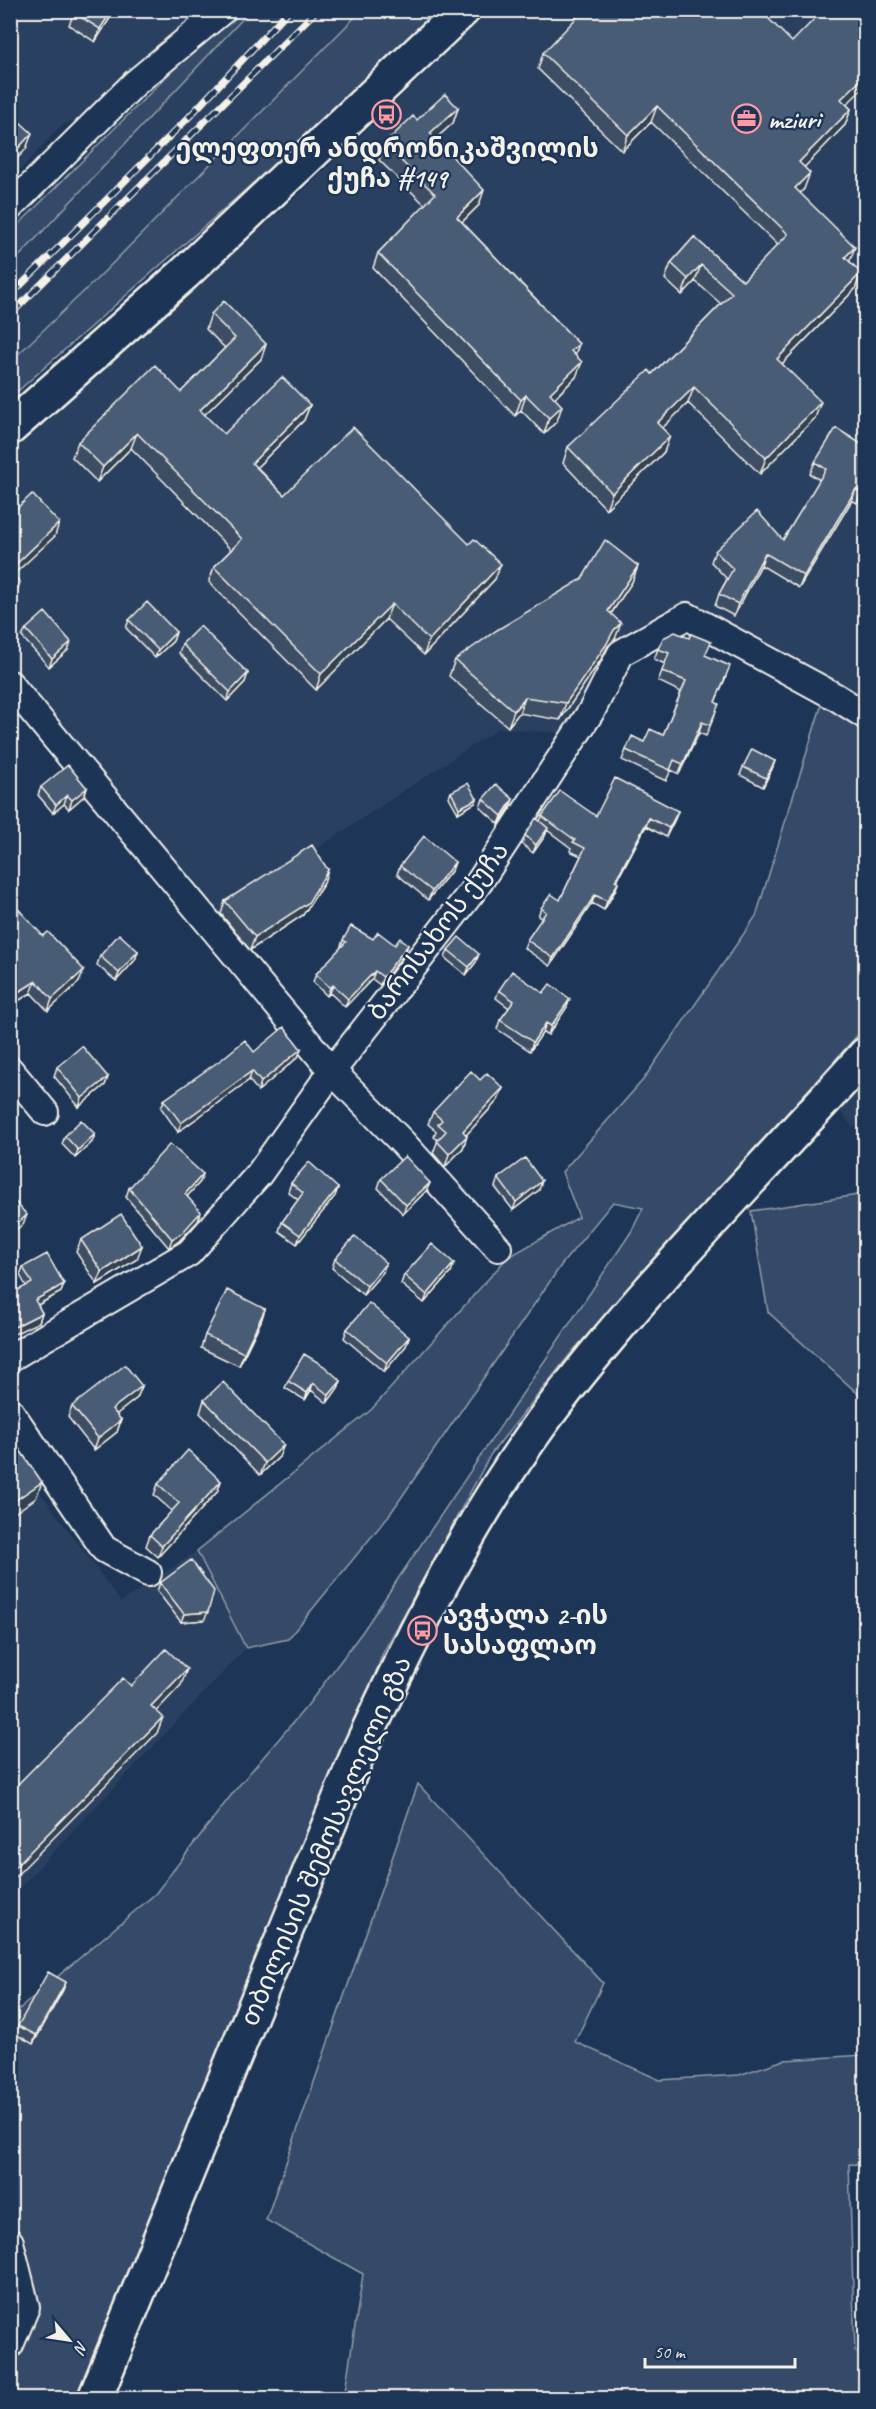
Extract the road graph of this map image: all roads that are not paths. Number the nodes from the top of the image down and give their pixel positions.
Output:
1 (223, 10) edge
2 (463, 10) edge
3 (10, 207) edge
4 (10, 428) edge
5 (10, 684) edge
6 (866, 716) edge
7 (866, 1054) edge
8 (10, 1070) edge
9 (332, 1071) junction
10 (45, 1112) dead end
11 (498, 1248) dead end
12 (10, 1358) edge
13 (10, 1411) edge
14 (148, 1573) dead end
15 (10, 2242) edge
16 (10, 2345) edge
17 (94, 2398) edge

1 - 3 street
2 - 4 main road
5 - 9 street
6 - 9 street, ბარისახოს ქუჩა
7 - 17 main road, თბილისის შემოსავლელი გზა
8 - 10 street
9 - 11 street
9 - 12 street, ბარისახოს ქუჩა
13 - 14 street
15 - 16 street

